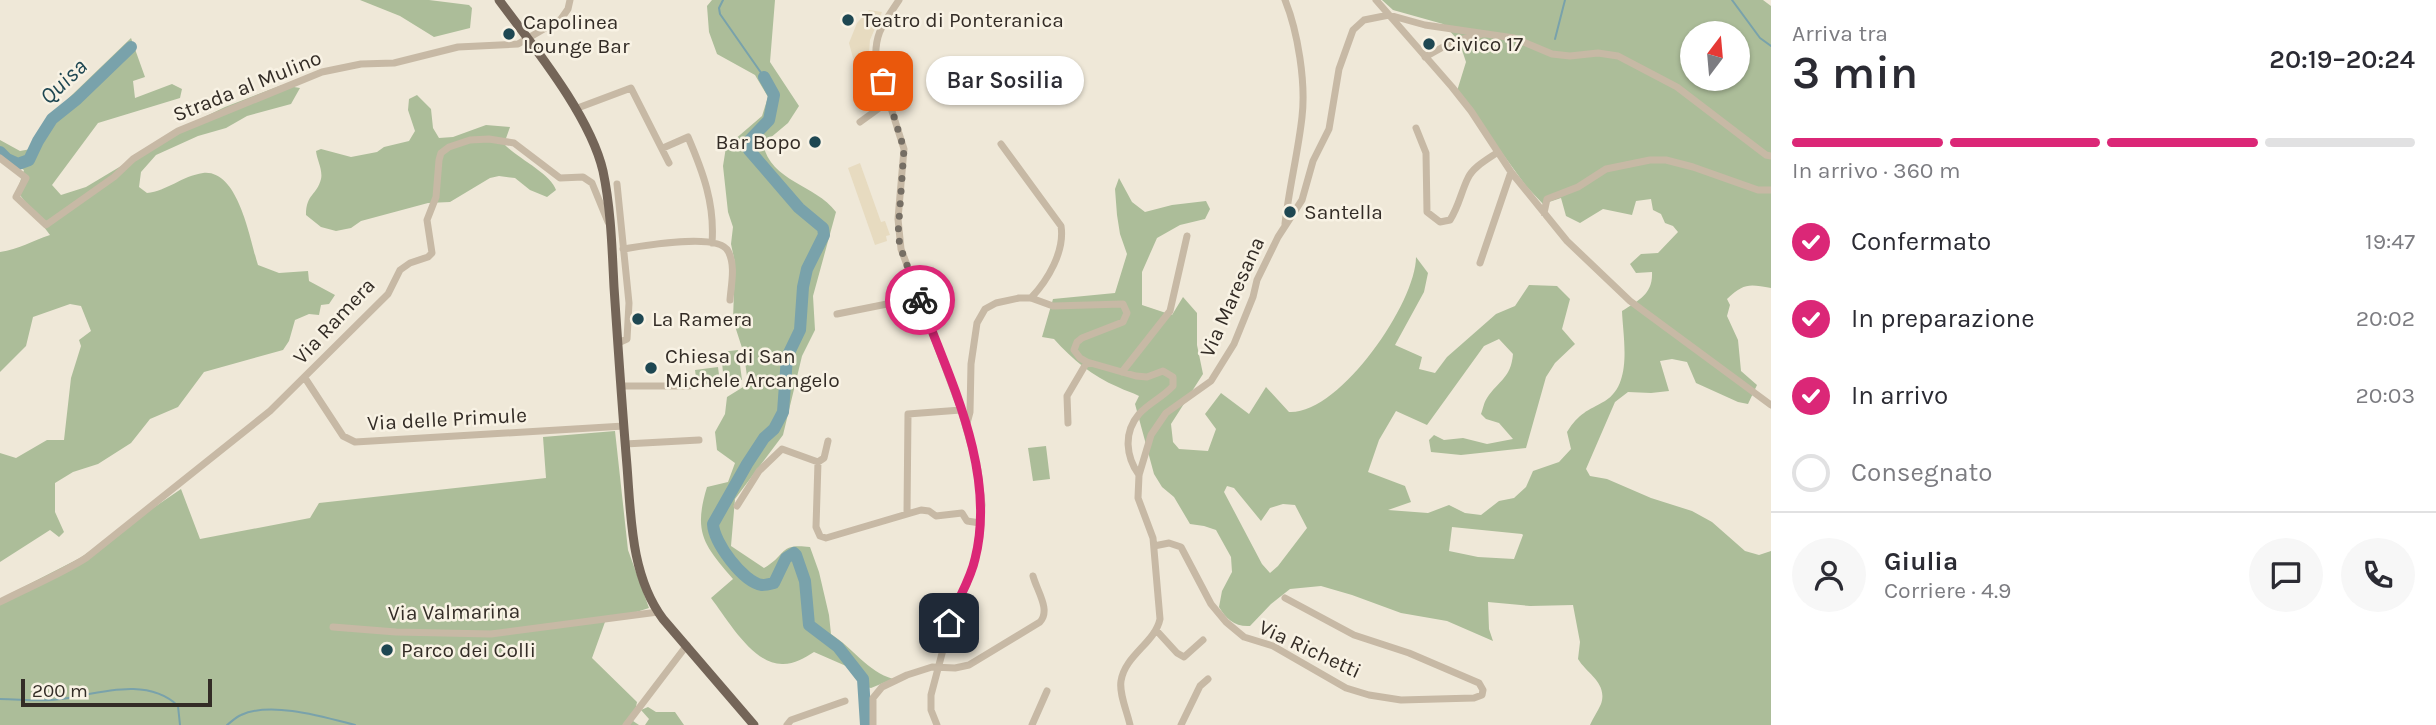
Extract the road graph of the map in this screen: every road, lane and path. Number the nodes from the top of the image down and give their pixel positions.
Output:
1 (499, 0) edge
2 (570, 0) edge
3 (899, 0) edge
4 (1285, 0) edge
5 (1376, 0) edge
6 (1389, 15) junction
7 (1487, 33) junction
8 (527, 39) junction
9 (1424, 57) junction
10 (889, 101) junction
11 (575, 109) junction
12 (860, 122) dead end
13 (1416, 128) dead end
14 (1001, 144) dead end
15 (663, 148) junction
16 (1498, 152) junction
17 (1771, 156) edge
18 (0, 158) edge
19 (669, 163) dead end
20 (1511, 172) junction
21 (617, 184) dead end
22 (1771, 190) edge
23 (1544, 213) junction
24 (1285, 225) junction
25 (610, 229) junction
26 (1186, 236) dead end
27 (712, 243) junction
28 (623, 249) junction
29 (1480, 263) dead end
30 (914, 284) junction
31 (1031, 298) junction
32 (730, 300) dead end
33 (615, 301) junction
34 (629, 301) junction
35 (837, 314) dead end
36 (618, 343) junction
37 (1087, 362) junction
38 (1122, 372) junction
39 (305, 378) junction
40 (621, 386) junction
41 (689, 386) dead end
42 (970, 389) junction
43 (1771, 405) edge
44 (960, 408) junction
45 (1068, 423) dead end
46 (624, 426) junction
47 (966, 427) junction
48 (699, 440) dead end
49 (828, 441) dead end
50 (625, 444) junction
51 (818, 462) junction
52 (1139, 475) junction
53 (737, 506) dead end
54 (907, 513) junction
55 (980, 523) junction
56 (1154, 546) junction
57 (1033, 576) dead end
58 (1285, 598) dead end
59 (0, 601) edge
60 (658, 612) junction
61 (333, 627) dead end
62 (1156, 630) junction
63 (1203, 640) dead end
64 (687, 645) junction
65 (938, 666) junction
66 (1208, 679) dead end
67 (1047, 691) dead end
68 (845, 701) dead end
69 (626, 725) edge
70 (754, 725) edge
71 (787, 725) edge
72 (873, 725) edge
73 (937, 725) edge
74 (1032, 725) edge
75 (1130, 725) edge
76 (1181, 725) edge

1 - 8 main road, Via Ramera
2 - 8 street, Strada al Mulino
3 - 10 street
4 - 24 street
5 - 6 street
6 - 7 street
6 - 9 street
6 - 24 street, Via Maresana
7 - 9 street
7 - 17 street
8 - 11 main road, Via Ramera
8 - 18 street, Strada al Mulino
9 - 16 street
10 - 12 street
10 - 30 street
11 - 15 street
11 - 25 main road, Via Ramera
13 - 16 street
14 - 31 street
15 - 19 street
15 - 27 street
16 - 20 street
20 - 23 street
20 - 29 street
21 - 28 street
22 - 23 street
23 - 43 street
24 - 52 street, Via Maresana
25 - 33 main road, Via Ramera
25 - 39 street, Via Ramera
26 - 38 street
27 - 28 street
27 - 32 street
28 - 34 street
30 - 35 street
30 - 44 street
31 - 37 street
31 - 42 street
33 - 34 street
33 - 36 main road, Via Ramera
34 - 36 street
36 - 40 main road, Via Ramera
37 - 38 street
37 - 45 street
38 - 52 street
39 - 46 street, Via delle Primule
39 - 59 street, Via Ramera
40 - 41 street
40 - 46 main road, Via Ramera
42 - 44 street
42 - 47 street
44 - 47 street
44 - 54 street
46 - 50 main road, Via Ramera
47 - 55 street
48 - 50 street
49 - 51 street
50 - 60 main road, Via Ramera
51 - 53 street
51 - 54 street
52 - 56 street, Via Maresana
54 - 55 street
55 - 65 street
56 - 58 street, Via Richetti
56 - 62 street, Via Maresana
57 - 65 street
60 - 61 street, Via Valmarina
60 - 64 main road, Via Ramera
62 - 63 street
62 - 75 street
64 - 69 street
64 - 70 main road, Via Ramera
65 - 72 street
65 - 73 street
66 - 76 street
67 - 74 street
68 - 71 street

